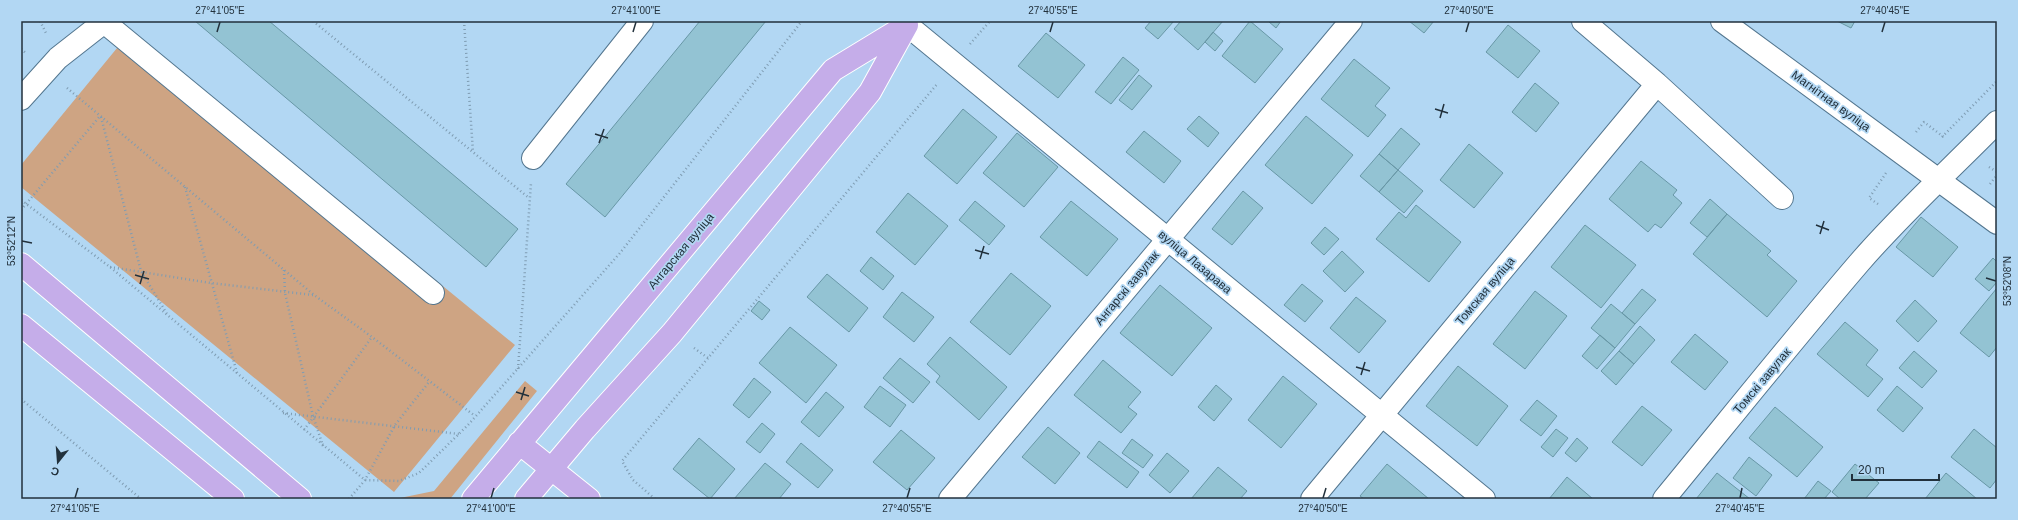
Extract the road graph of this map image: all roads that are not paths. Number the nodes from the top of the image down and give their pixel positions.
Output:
1 (104, 21) edge
2 (642, 21) edge
3 (1351, 21) edge
4 (1583, 21) edge
5 (1722, 21) edge
6 (908, 23) edge
7 (1657, 84) junction
8 (21, 99) edge
9 (1997, 122) edge
10 (533, 158) road end
11 (1940, 180) junction
12 (1782, 198) dead end
13 (1997, 223) edge
14 (1168, 240) junction
15 (21, 264) edge
16 (433, 293) dead end
17 (21, 325) edge
18 (1381, 416) junction
19 (519, 443) junction
20 (552, 468) junction
21 (233, 499) edge
22 (300, 499) edge
23 (473, 499) edge
24 (526, 499) edge
25 (588, 499) edge
26 (950, 499) edge
27 (1312, 499) edge
28 (1484, 499) edge
29 (1664, 499) edge

1 - 8 street
1 - 16 street
2 - 10 street
3 - 14 street, Ангарскі завулак
4 - 7 street
5 - 11 street, Магнітная вуліца
6 - 14 street, вуліца Лазарава
6 - 19 main road, Ангарская вуліца
6 - 20 main road
7 - 12 street
7 - 18 street, Томская вуліца
9 - 11 street
11 - 13 street, Магнітная вуліца
11 - 29 street, Томскі завулак
14 - 18 street, вуліца Лазарава
14 - 26 street, Ангарскі завулак
15 - 22 main road
17 - 21 main road
18 - 27 street, Томская вуліца
18 - 28 street, вуліца Лазарава
19 - 20 main road
19 - 23 main road, Ангарская вуліца
20 - 24 main road
20 - 25 main road

